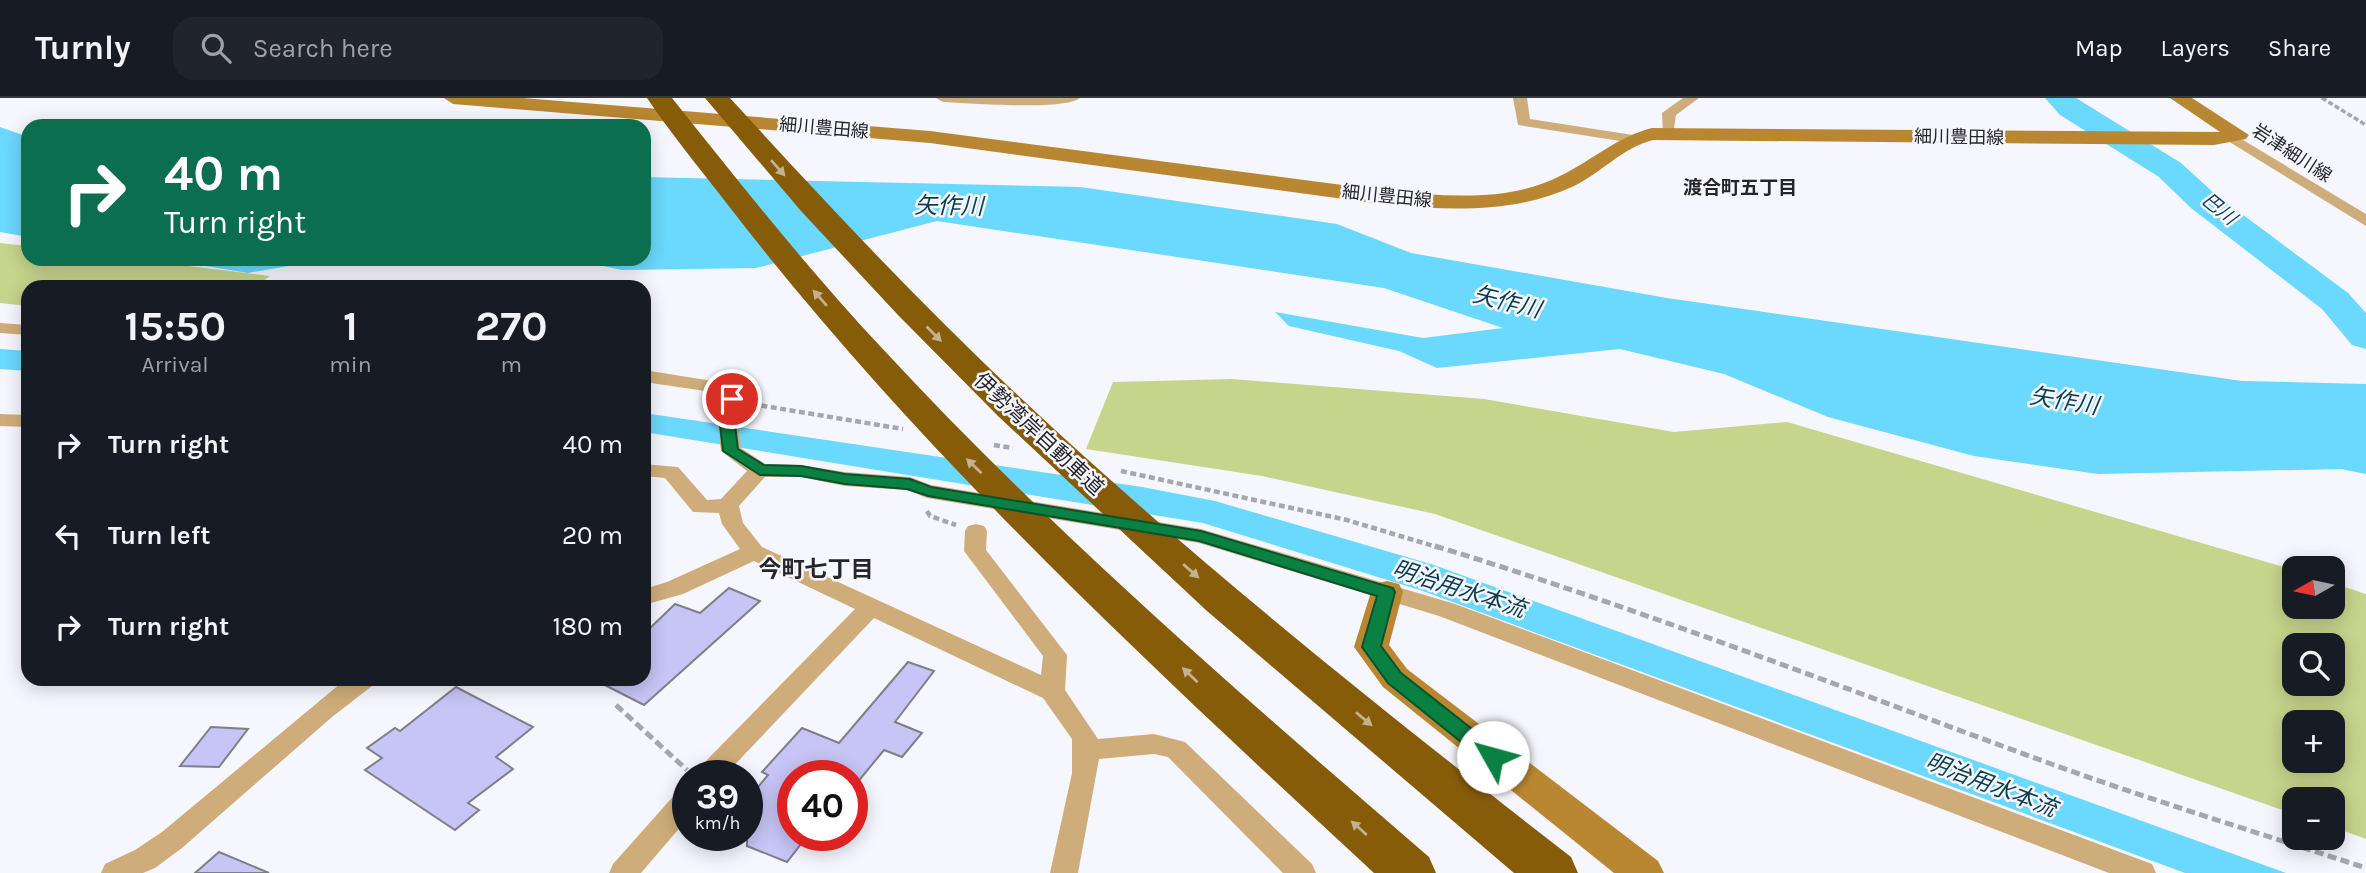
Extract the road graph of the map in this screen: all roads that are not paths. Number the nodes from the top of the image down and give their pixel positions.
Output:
1 (453, 98) edge
2 (674, 98) edge
3 (718, 98) edge
4 (943, 98) edge
5 (1073, 98) edge
6 (1520, 98) edge
7 (1692, 98) edge
8 (2179, 98) edge
9 (656, 106) edge
10 (1668, 132) junction
11 (2223, 138) junction
12 (1633, 139) junction
13 (2366, 221) edge
14 (0, 328) edge
15 (21, 330) edge
16 (651, 377) edge
17 (0, 420) edge
18 (21, 421) edge
19 (760, 470) junction
20 (651, 471) edge
21 (728, 506) junction
22 (976, 531) dead end
23 (754, 552) junction
24 (1387, 592) junction
25 (651, 595) edge
26 (870, 607) junction
27 (354, 686) edge
28 (1052, 691) junction
29 (1087, 750) junction
30 (723, 760) edge
31 (672, 817) edge
32 (115, 873) edge
33 (623, 873) edge
34 (1064, 873) edge
35 (1302, 873) edge
36 (1410, 873) edge
37 (1552, 873) edge
38 (1644, 873) edge
39 (2142, 873) edge

1 - 9 main road, 細川豊田線
2 - 9 main road
3 -> 37 highway, 伊勢湾岸自動車道
4 - 5 street
6 - 12 street
7 - 10 street
8 - 11 main road
9 - 12 main road, 細川豊田線
36 -> 9 highway
10 - 11 main road, 細川豊田線
10 - 12 main road, 細川豊田線
11 - 13 street, 岩津細川線
14 - 15 street
16 - 19 street
17 - 18 street
19 - 21 street
19 - 24 street
20 - 21 street
21 - 23 street
22 - 28 street
23 - 25 street
23 - 26 street
24 - 38 main road
24 - 39 street
26 - 28 street
26 - 30 street
27 - 32 street
28 - 29 street
29 - 34 street
29 - 35 street
31 - 33 street

